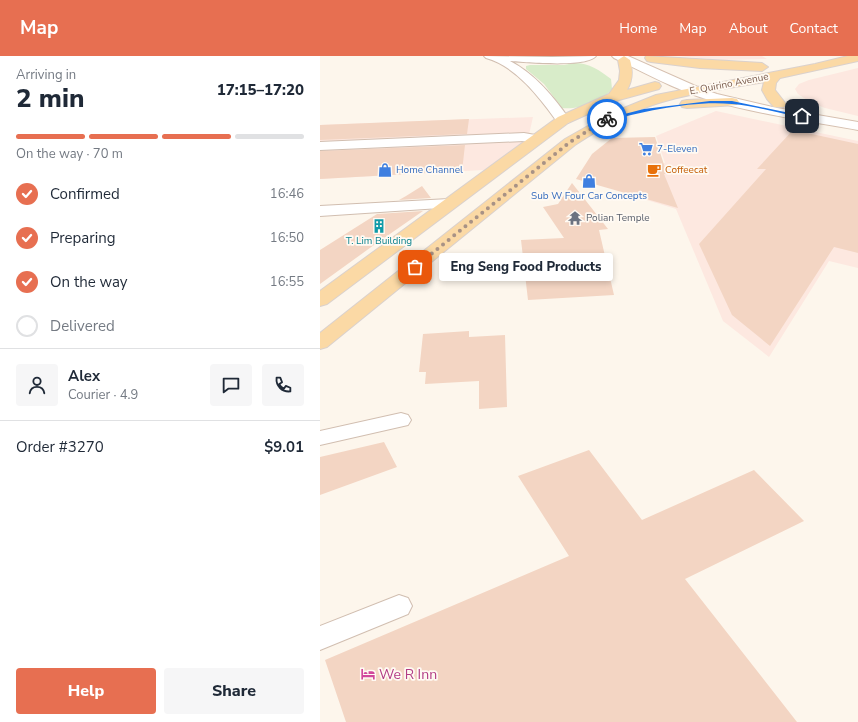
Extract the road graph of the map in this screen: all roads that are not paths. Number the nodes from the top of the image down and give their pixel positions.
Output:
1 (491, 56) edge
2 (590, 56) edge
3 (814, 56) edge
4 (649, 57) edge
5 (858, 57) edge
6 (621, 58) edge
7 (762, 67) junction
8 (778, 75) junction
9 (699, 80) junction
10 (675, 82) junction
11 (720, 86) junction
12 (614, 97) junction
13 (732, 102) junction
14 (779, 104) junction
15 (563, 120) junction
16 (605, 120) junction
17 (830, 121) junction
18 (858, 126) edge
19 (536, 138) junction
20 (320, 146) edge
21 (448, 204) junction
22 (320, 211) edge
23 (320, 300) edge
24 (320, 343) edge
25 (401, 420) dead end
26 (320, 438) edge
27 (398, 606) dead end
28 (320, 638) edge

1 - 2 main road
1 - 15 main road
3 - 7 main road, E. Quirino Avenue
4 - 7 main road
4 - 9 main road
5 - 8 main road, E. Quirino Avenue
6 - 10 main road
6 - 12 main road
7 - 9 main road, E. Quirino Avenue
8 - 11 main road, E. Quirino Avenue
8 - 14 main road
9 - 10 main road
9 - 11 main road, E. Quirino Avenue
9 - 13 main road
9 - 16 main road, E. Quirino Avenue
10 - 12 main road, E. Quirino Avenue
11 - 14 main road
12 - 15 main road, E. Quirino Avenue
13 - 16 main road
13 - 17 main road
14 - 17 main road
15 - 19 main road, E. Quirino Avenue
16 - 24 main road, E. Quirino Avenue
17 - 18 main road
19 - 20 lane
19 - 21 main road, E. Quirino Avenue
21 - 22 main road
21 - 23 main road, E. Quirino Avenue
25 - 26 lane
27 - 28 lane

